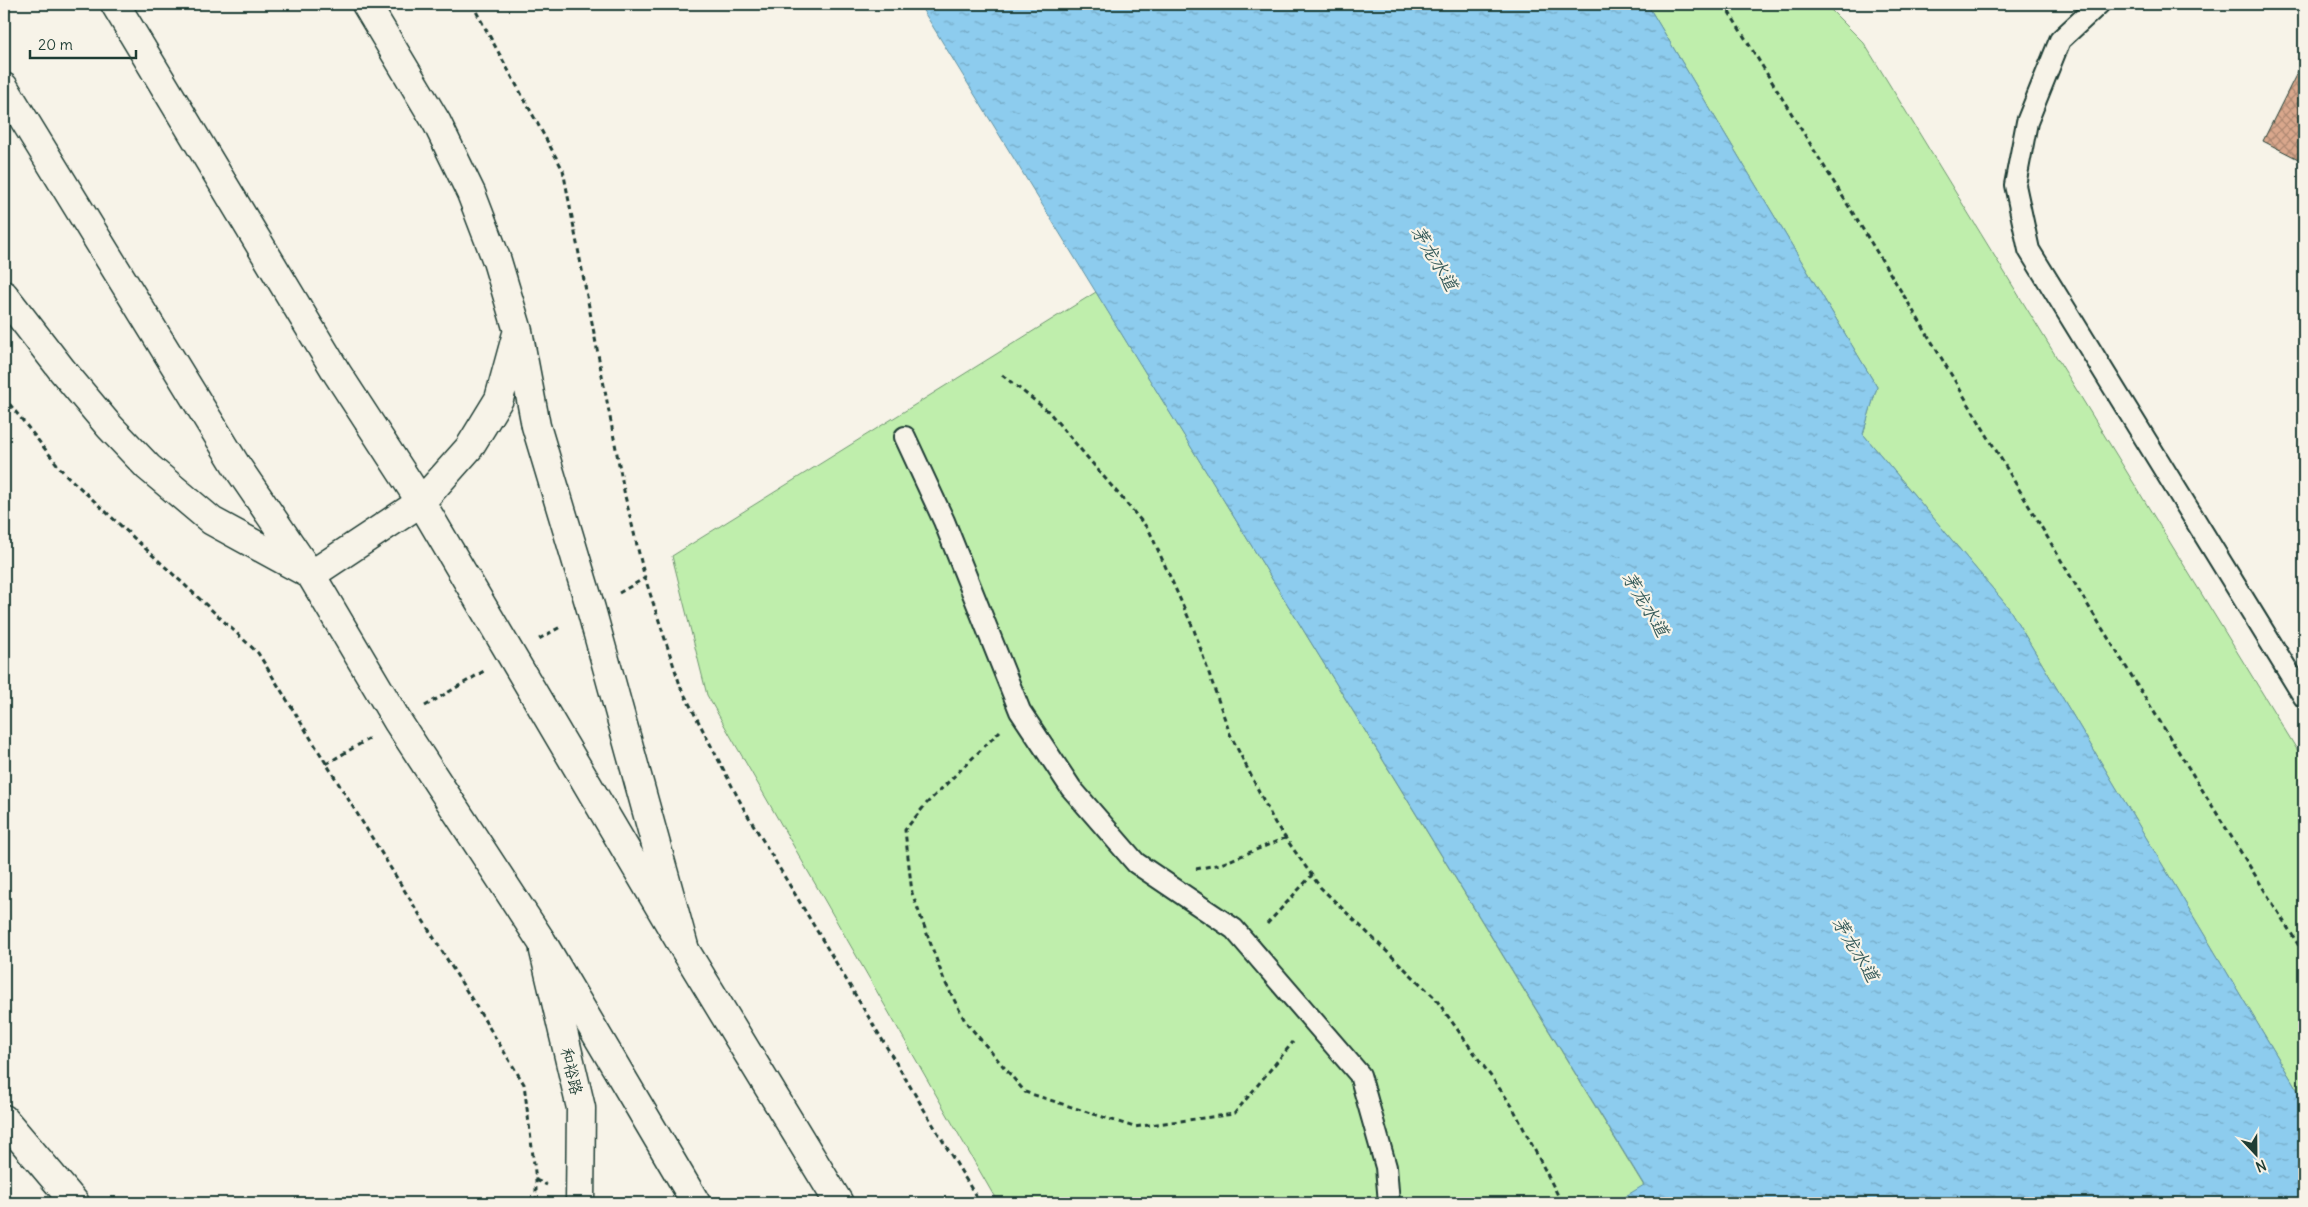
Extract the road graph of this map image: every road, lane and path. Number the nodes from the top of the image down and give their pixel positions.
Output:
1 (114, 4) edge
2 (366, 4) edge
3 (472, 4) edge
4 (1724, 4) edge
5 (2098, 4) edge
6 (4, 86) edge
7 (4, 295) edge
8 (518, 331) junction
9 (1002, 375) dead end
10 (4, 397) edge
11 (905, 437) dead end
12 (421, 502) junction
13 (311, 575) junction
14 (2304, 697) edge
15 (1020, 711) junction
16 (1285, 838) junction
17 (1154, 876) junction
18 (1312, 876) junction
19 (542, 942) junction
20 (1248, 944) junction
21 (685, 950) junction
22 (2304, 954) edge
23 (1313, 1018) junction
24 (4, 1119) edge
25 (75, 1203) edge
26 (536, 1203) edge
27 (580, 1203) edge
28 (696, 1203) edge
29 (838, 1203) edge
30 (980, 1203) edge
31 (1388, 1203) edge
32 (1562, 1203) edge

1 - 12 street
2 - 8 street
3 - 30 path
4 - 22 path
5 - 14 lane
6 - 13 street
7 - 13 street
8 - 12 street
8 - 21 street
9 - 16 path
10 - 26 path
11 - 15 lane
12 - 13 street
12 - 21 street
13 - 19 street
15 - 17 lane
15 - 23 path
16 - 17 path
16 - 18 path
17 - 20 lane
18 - 20 path
18 - 32 path
19 - 27 street, 和裕路
19 - 28 street
20 - 23 lane
21 - 29 street
23 - 31 lane
24 - 25 street

